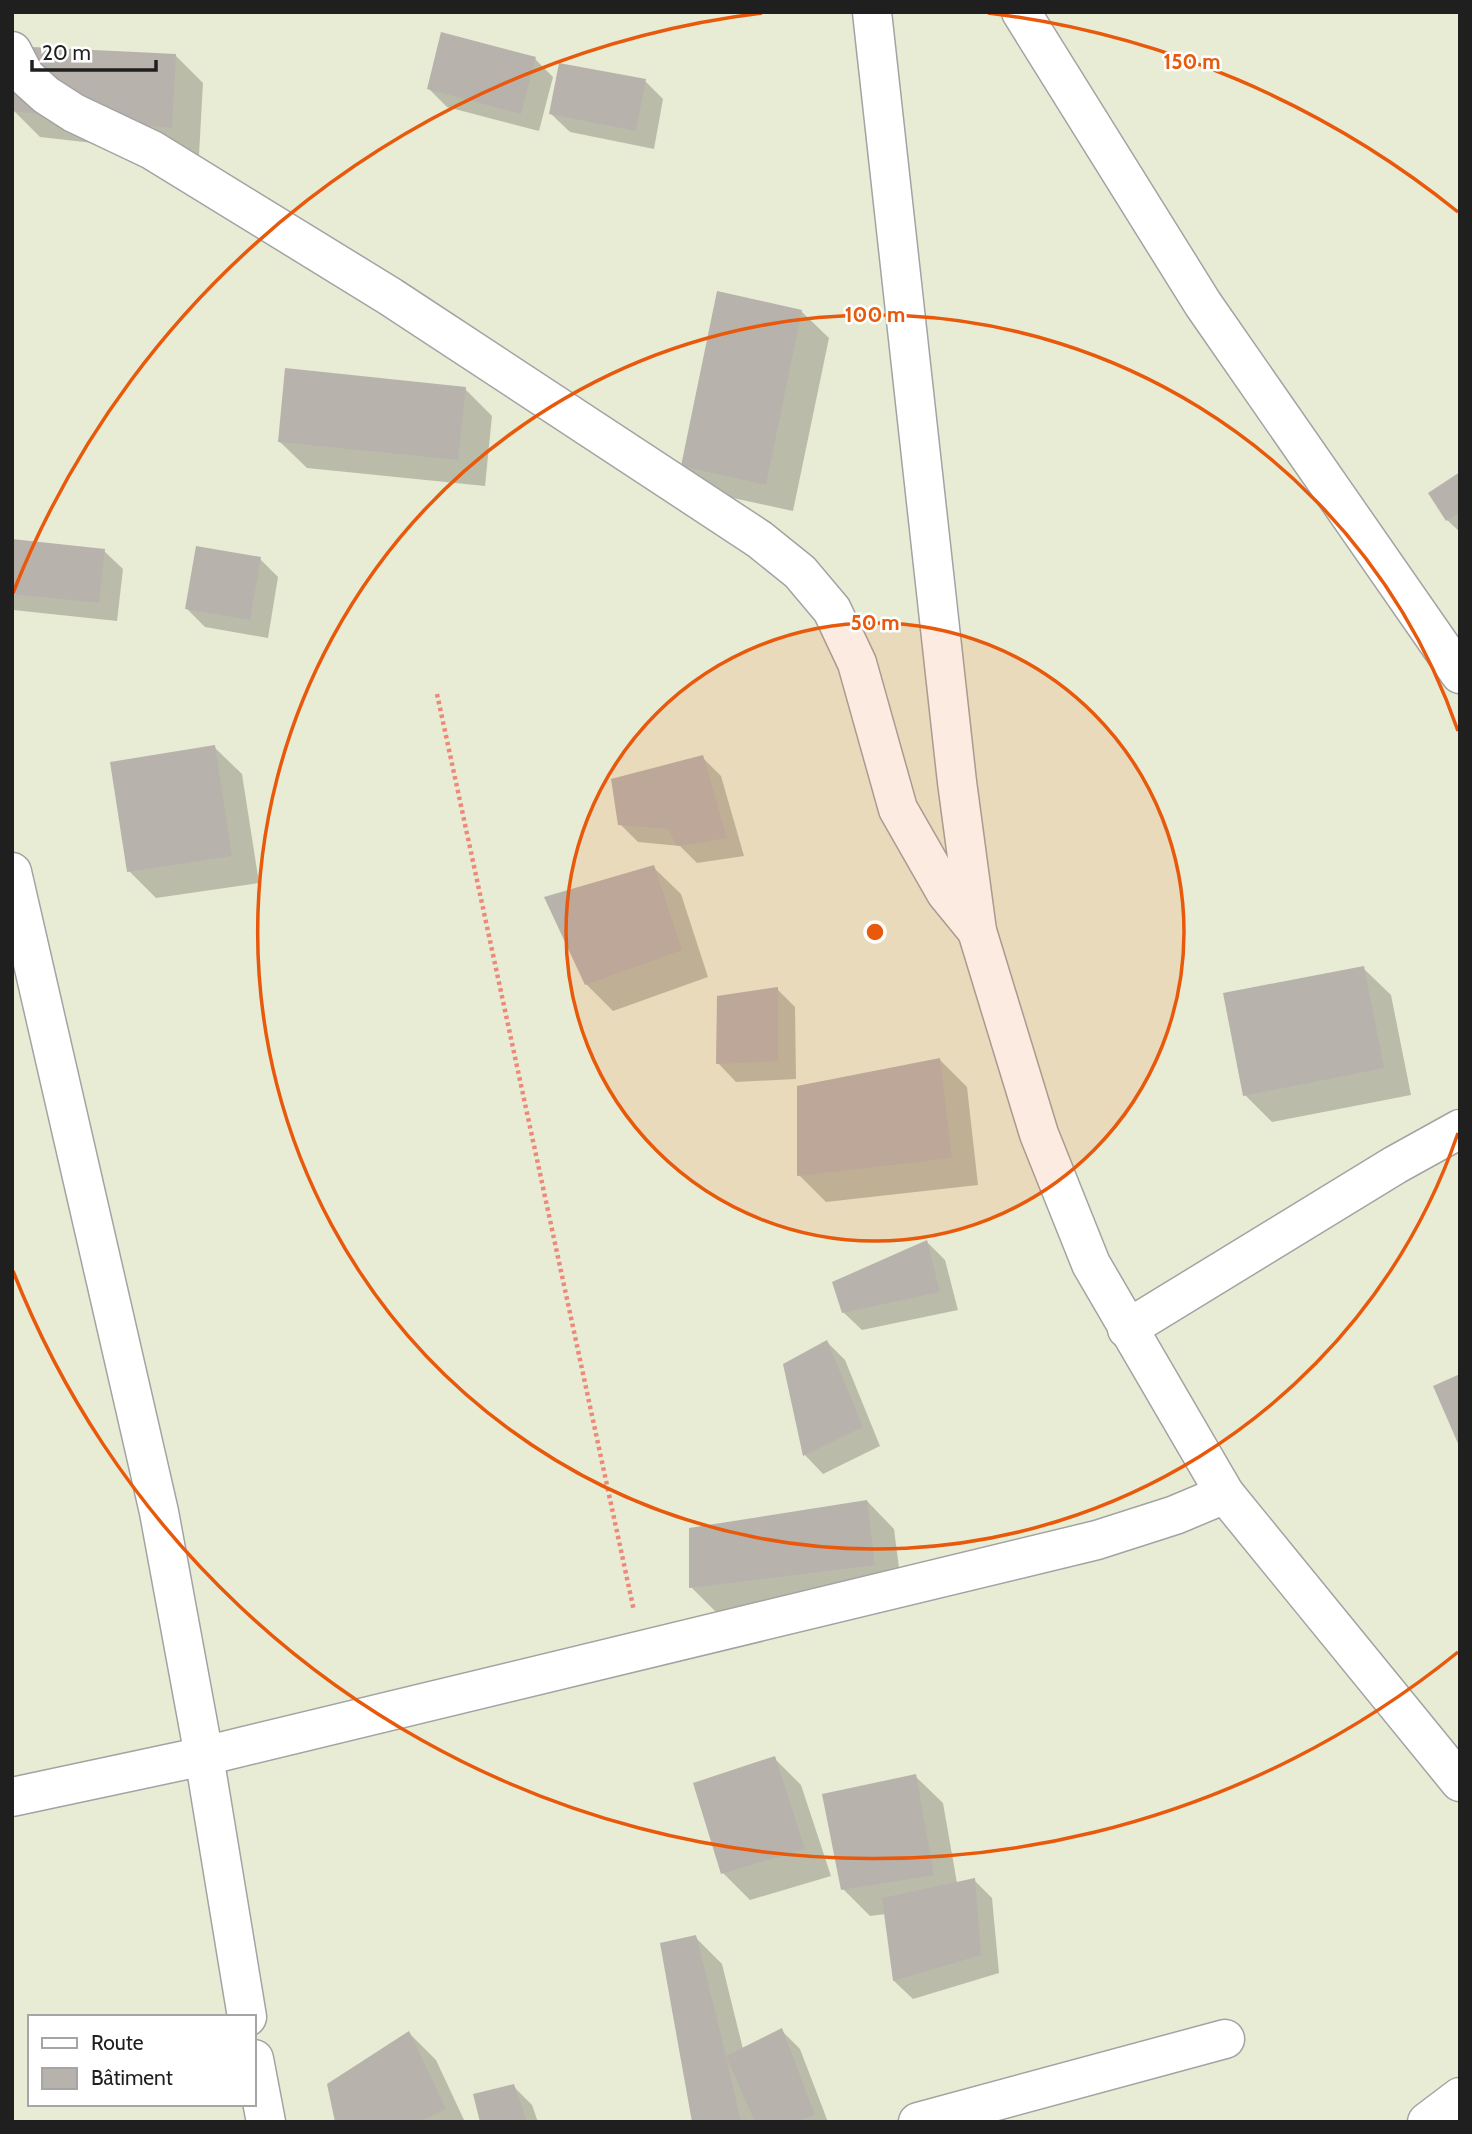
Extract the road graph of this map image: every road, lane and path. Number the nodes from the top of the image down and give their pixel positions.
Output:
1 (872, 12) edge
2 (1021, 12) edge
3 (12, 51) edge
4 (1460, 674) edge
5 (437, 694) dead end
6 (12, 872) edge
7 (977, 931) junction
8 (1460, 1129) edge
9 (1127, 1329) junction
10 (1226, 1494) junction
11 (643, 1649) junction
12 (204, 1756) junction
13 (1460, 1782) edge
14 (12, 1797) edge
15 (247, 2015) edge
16 (1225, 2039) dead end
17 (256, 2070) edge
18 (1460, 2097) edge
19 (266, 2122) edge
20 (918, 2122) edge
21 (1427, 2122) edge

1 - 7 street
2 - 4 street
3 - 7 street
5 - 11 path
6 - 12 street
7 - 9 street
8 - 9 street
9 - 10 street
10 - 11 street
10 - 13 street
11 - 12 street
12 - 14 street
12 - 15 street
16 - 20 street
17 - 19 street
18 - 21 street

